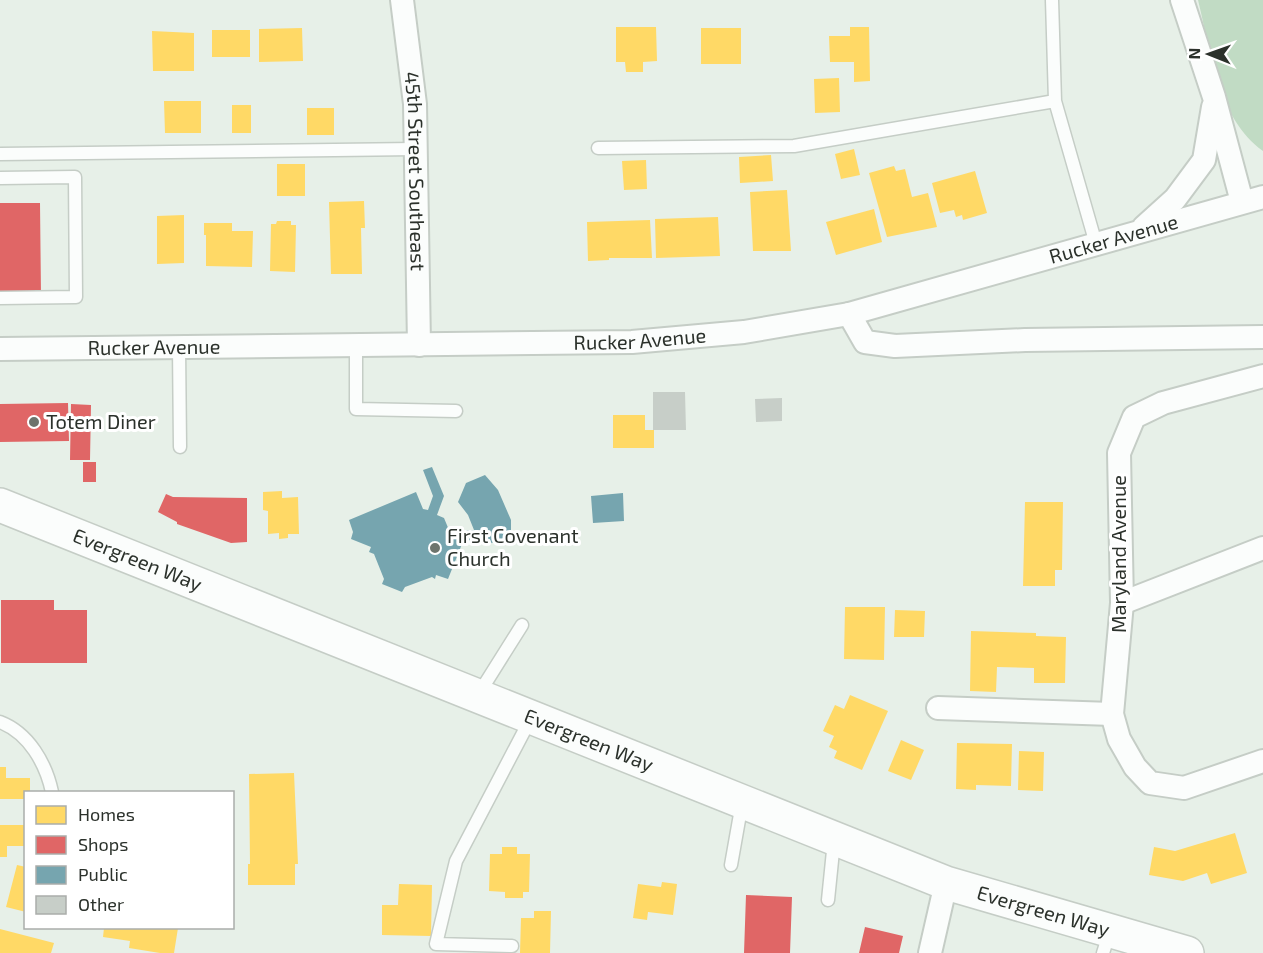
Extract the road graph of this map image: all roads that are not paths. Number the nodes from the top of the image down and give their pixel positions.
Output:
1 (402, 0) edge
2 (1052, 0) edge
3 (1182, 0) edge
4 (1214, 97) junction
5 (1055, 101) junction
6 (598, 148) dead end
7 (415, 149) junction
8 (0, 154) edge
9 (0, 178) edge
10 (1253, 199) edge
11 (1140, 231) junction
12 (1096, 244) junction
13 (0, 298) edge
14 (849, 314) junction
15 (1263, 338) edge
16 (356, 345) junction
17 (419, 345) junction
18 (179, 348) junction
19 (0, 350) edge
20 (1263, 376) edge
21 (456, 411) dead end
22 (180, 447) dead end
23 (0, 505) edge
24 (1263, 548) edge
25 (1122, 603) junction
26 (522, 625) dead end
27 (477, 696) junction
28 (938, 708) dead end
29 (1112, 714) junction
30 (532, 717) junction
31 (0, 722) edge
32 (1263, 760) edge
33 (52, 791) edge
34 (742, 802) junction
35 (834, 838) junction
36 (731, 865) dead end
37 (946, 883) junction
38 (828, 900) dead end
39 (1107, 942) edge
40 (512, 946) dead end
41 (930, 953) edge
42 (1187, 953) edge

1 - 7 street, 45th Street Southeast
2 - 5 lane
3 - 4 street
4 - 10 street
4 - 11 street
5 - 6 lane
5 - 12 lane
7 - 8 lane
7 - 17 street, 45th Street Southeast
9 - 13 lane
10 - 11 street, Rucker Avenue
11 - 12 street, Rucker Avenue
12 - 14 street, Rucker Avenue
14 - 15 street
14 - 17 street, Rucker Avenue
16 - 17 street, Rucker Avenue
16 - 18 street, Rucker Avenue
16 - 21 lane
18 - 19 street, Rucker Avenue
18 - 22 lane
20 - 25 street, Maryland Avenue
23 - 27 main road, Evergreen Way
24 - 25 street
25 - 29 street, Maryland Avenue
26 - 27 lane
27 - 30 main road, Evergreen Way
28 - 29 street
29 - 32 street, Maryland Avenue
30 - 34 main road, Evergreen Way
30 - 40 lane
31 - 33 lane
34 - 35 main road, Evergreen Way
34 - 36 lane
35 - 37 main road, Evergreen Way
35 - 38 lane
37 - 39 main road, Evergreen Way
37 - 41 street
39 - 42 main road, Evergreen Way

